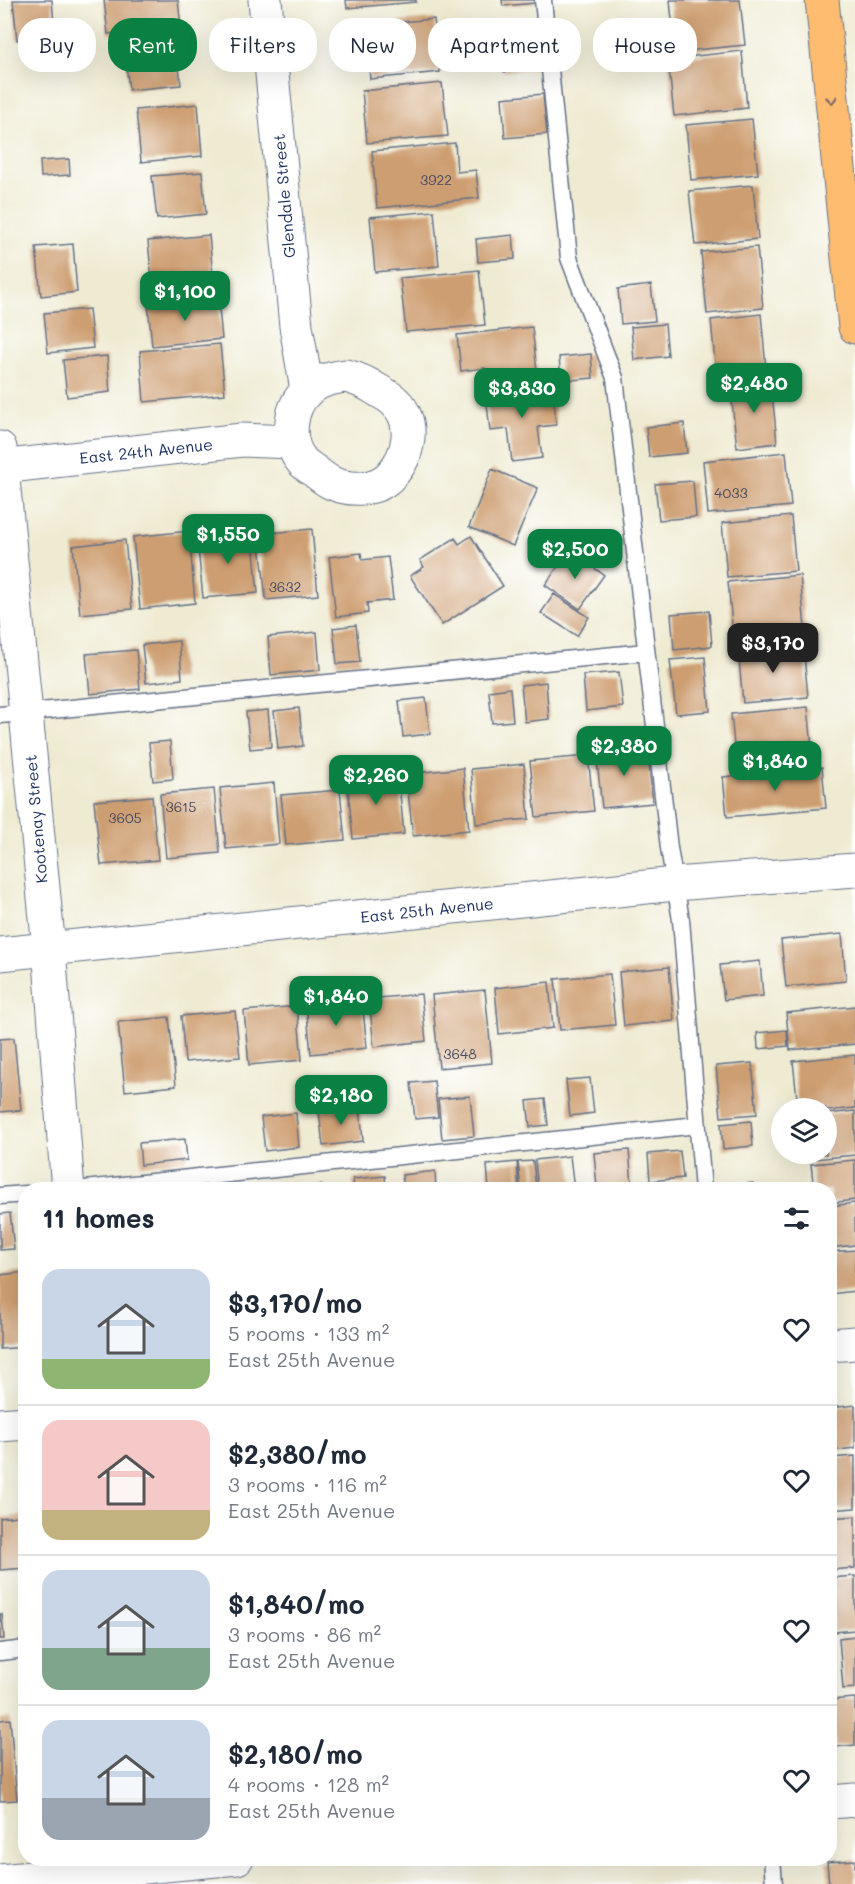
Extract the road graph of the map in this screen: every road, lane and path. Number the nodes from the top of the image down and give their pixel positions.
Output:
1 (266, 0) edge
2 (543, 0) edge
3 (822, 0) edge
4 (855, 327) edge
5 (307, 390) junction
6 (292, 442) junction
7 (1, 460) edge
8 (646, 652) junction
9 (13, 714) edge
10 (855, 870) edge
11 (675, 884) junction
12 (49, 949) junction
13 (0, 954) edge
14 (698, 1125) junction
15 (67, 1182) edge
16 (152, 1182) edge
17 (702, 1182) edge
18 (18, 1195) edge
19 (0, 1196) edge
20 (855, 1343) edge
21 (837, 1344) edge
22 (18, 1424) edge
23 (0, 1425) edge
24 (18, 1650) edge
25 (0, 1652) edge
26 (855, 1800) edge
27 (837, 1801) edge
28 (184, 1866) edge
29 (773, 1866) edge
30 (157, 1870) edge
31 (0, 1881) edge
32 (774, 1884) edge

1 - 5 street, Glendale Street
2 - 8 lane
3 -> 4 main road
5 - 6 street
5 - 6 street
6 - 7 street, East 24th Avenue
7 - 9 street, Kootenay Street
8 - 9 lane
8 - 11 lane
9 - 12 street, Kootenay Street
10 - 11 street, East 25th Avenue
11 - 12 street, East 25th Avenue
11 - 14 lane
12 - 13 street, East 25th Avenue
12 - 15 street, Kootenay Street
14 - 16 lane
14 - 17 lane
18 - 19 lane
20 - 21 street
22 - 23 street
24 - 25 lane
26 - 27 street
28 - 30 street
29 - 32 lane
30 - 31 street

